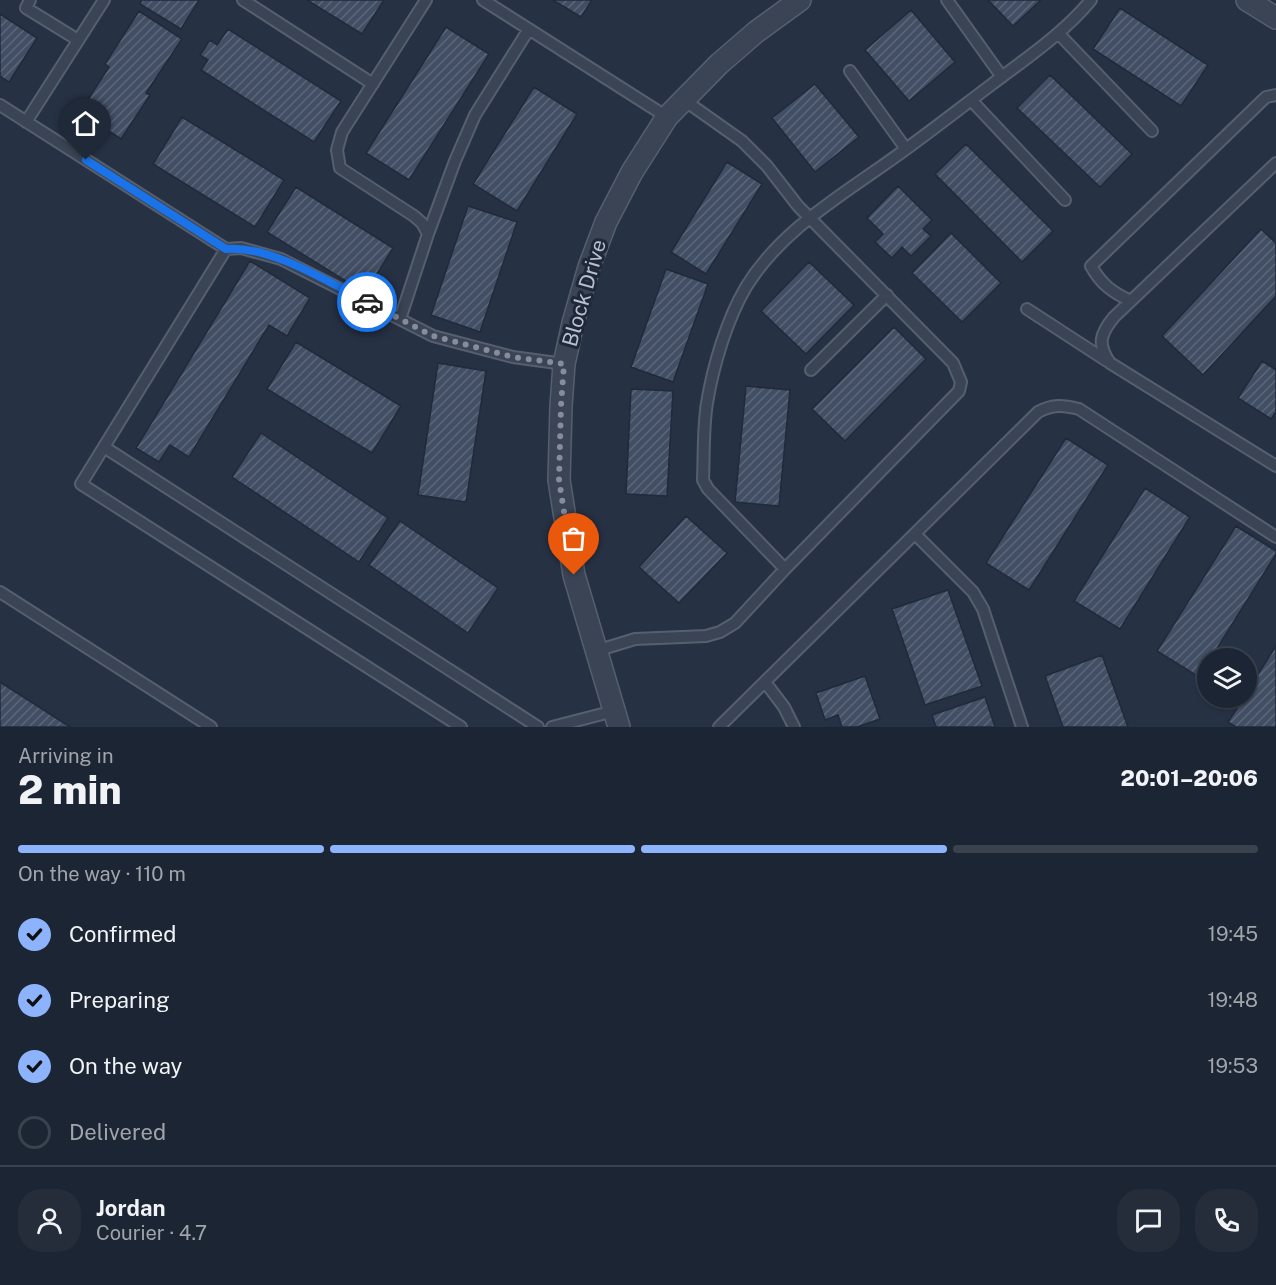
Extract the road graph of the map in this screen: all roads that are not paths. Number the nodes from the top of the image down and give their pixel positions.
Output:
1 (30, 0) edge
2 (104, 0) edge
3 (243, 0) edge
4 (426, 0) edge
5 (483, 0) edge
6 (800, 0) edge
7 (947, 0) edge
8 (1091, 0) edge
9 (1247, 0) edge
10 (1276, 18) edge
11 (529, 29) junction
12 (1058, 33) junction
13 (78, 40) junction
14 (850, 71) dead end
15 (1002, 77) junction
16 (373, 84) junction
17 (1276, 95) edge
18 (684, 100) junction
19 (970, 100) junction
20 (0, 105) edge
21 (667, 117) junction
22 (26, 122) junction
23 (1152, 131) dead end
24 (906, 149) junction
25 (1276, 163) edge
26 (1065, 200) dead end
27 (810, 217) junction
28 (428, 234) junction
29 (226, 249) junction
30 (887, 295) junction
31 (1131, 301) junction
32 (1027, 309) dead end
33 (400, 319) junction
34 (1110, 363) junction
35 (564, 364) junction
36 (811, 370) dead end
37 (104, 447) junction
38 (1276, 466) edge
39 (915, 534) junction
40 (1276, 537) edge
41 (784, 569) junction
42 (0, 592) edge
43 (596, 651) junction
44 (765, 682) junction
45 (617, 719) edge
46 (211, 727) edge
47 (461, 727) edge
48 (538, 727) edge
49 (552, 727) edge
50 (719, 727) edge
51 (794, 727) edge
52 (1022, 727) edge

1 - 13 lane
2 - 13 lane
3 - 16 lane
4 - 16 lane
5 - 11 lane
6 - 18 street, Block Drive
7 - 15 lane
8 - 12 lane
9 - 10 street
11 - 21 lane
11 - 28 lane
12 - 15 lane
12 - 23 lane
13 - 22 lane
14 - 24 lane
15 - 19 lane
16 - 28 lane
17 - 31 lane
18 - 21 street, Block Drive
18 - 27 lane
19 - 24 lane
19 - 26 lane
20 - 22 lane
21 - 35 street, Block Drive
22 - 29 lane
24 - 27 lane
25 - 31 lane
27 - 30 lane
27 - 41 lane
28 - 33 lane
29 - 33 lane
29 - 37 lane
30 - 36 lane
30 - 41 lane
31 - 34 lane
32 - 34 lane
33 - 35 lane
34 - 38 lane
35 - 43 street, Block Drive
37 - 47 lane
37 - 48 lane
39 - 40 lane
39 - 44 lane
39 - 52 lane
41 - 43 lane
42 - 46 lane
43 - 45 street, Block Drive
44 - 50 lane
44 - 51 lane
45 - 49 lane

